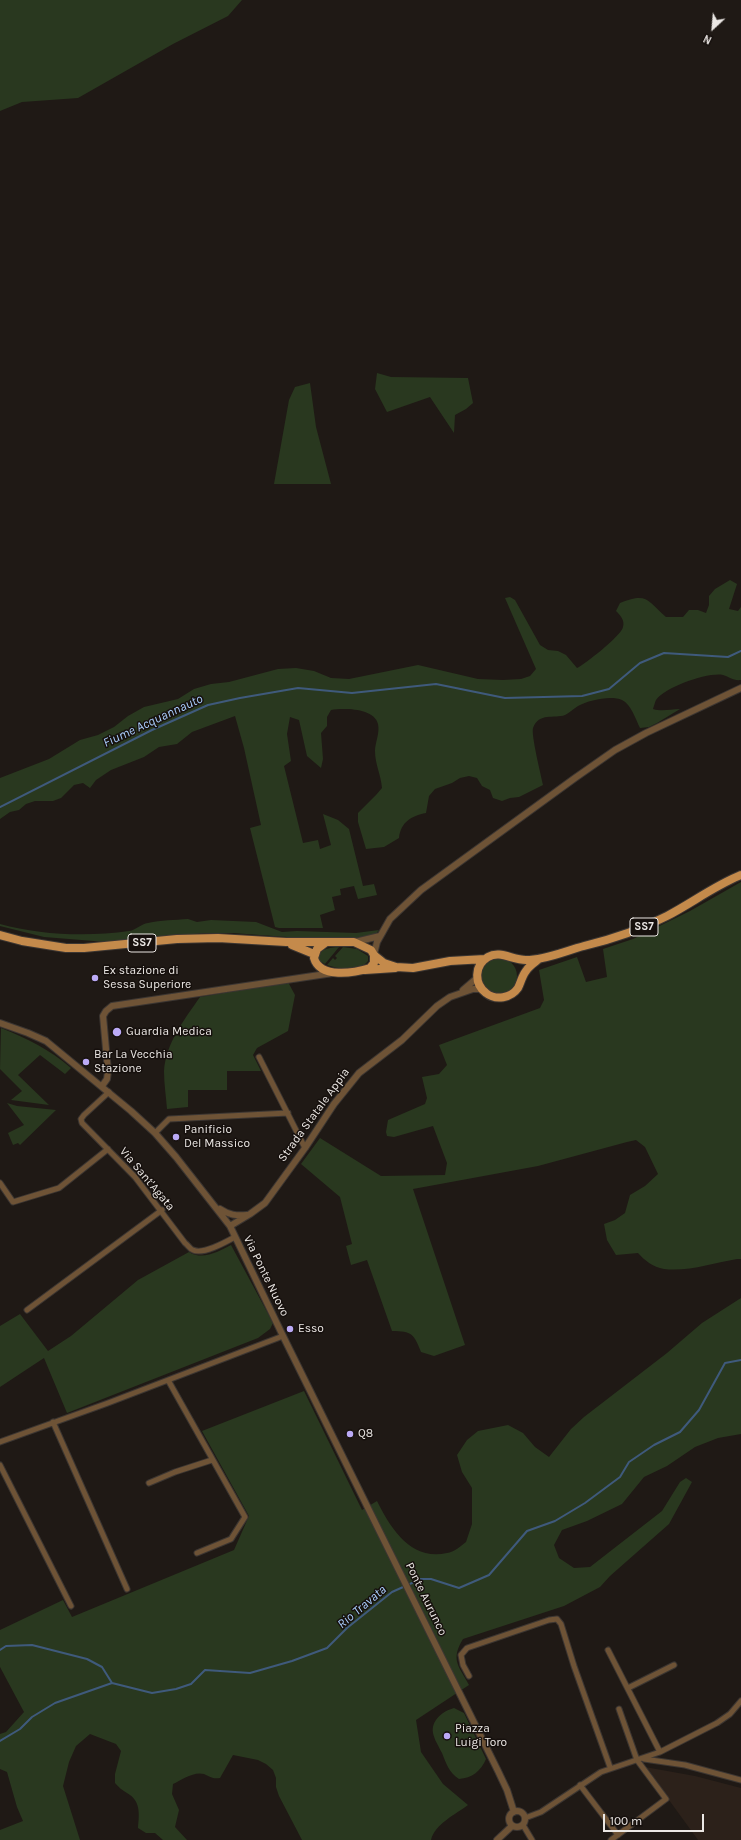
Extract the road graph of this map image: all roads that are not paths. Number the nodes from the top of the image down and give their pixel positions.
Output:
1 (741, 688) edge
2 (741, 875) edge
3 (0, 935) edge
4 (380, 936) junction
5 (286, 942) junction
6 (354, 942) junction
7 (325, 943) junction
8 (374, 954) junction
9 (315, 958) junction
10 (510, 958) junction
11 (485, 959) junction
12 (539, 959) junction
13 (464, 962) junction
14 (404, 967) junction
15 (363, 970) junction
16 (335, 972) junction
17 (308, 976) junction
18 (477, 977) junction
19 (520, 980) junction
20 (481, 989) junction
21 (460, 993) junction
22 (0, 1023) edge
23 (259, 1057) dead end
24 (102, 1086) junction
25 (109, 1092) junction
26 (288, 1113) junction
27 (155, 1133) junction
28 (305, 1148) junction
29 (108, 1149) junction
30 (0, 1183) edge
31 (213, 1204) junction
32 (162, 1210) junction
33 (250, 1214) junction
34 (230, 1226) junction
35 (235, 1237) junction
36 (26, 1310) dead end
37 (282, 1336) junction
38 (168, 1380) junction
39 (54, 1422) junction
40 (0, 1442) edge
41 (212, 1460) junction
42 (0, 1465) edge
43 (149, 1484) dead end
44 (368, 1507) joint
45 (197, 1552) dead end
46 (127, 1589) dead end
47 (72, 1606) dead end
48 (608, 1650) dead end
49 (674, 1665) dead end
50 (468, 1676) dead end
51 (628, 1688) junction
52 (741, 1701) edge
53 (618, 1709) dead end
54 (660, 1752) junction
55 (642, 1759) junction
56 (637, 1760) junction
57 (610, 1767) junction
58 (741, 1780) edge
59 (580, 1785) junction
60 (514, 1812) junction
61 (525, 1818) junction
62 (523, 1825) junction
63 (512, 1826) junction
64 (618, 1835) junction
65 (497, 1840) edge
66 (532, 1840) edge
67 (611, 1840) edge

1 - 4 street
2 - 12 main road, SS7
3 - 5 main road, SS7
4 - 6 street
4 - 8 street
5 - 7 main road, SS7
5 - 9 main road, SS7
6 - 7 main road, SS7
6 - 8 main road, SS7
7 - 9 main road
8 - 14 main road, SS7
8 - 15 main road
9 - 16 main road, SS7
9 - 17 street
10 - 11 main road, SS7
10 - 12 main road, SS7
10 - 19 main road
11 - 13 main road, SS7
11 - 18 main road, Strada Statale Appia
12 - 19 main road, SS7
13 - 14 main road, SS7
13 - 18 main road
14 - 15 main road, SS7
15 - 16 main road, SS7
16 - 17 street
17 - 24 street
18 - 20 main road
18 - 21 street, Strada Statale Appia
19 - 20 main road, SS7
20 - 21 street, Strada Statale Appia
21 - 28 street, Strada Statale Appia
22 - 24 street
23 - 26 street
24 - 25 street
25 - 27 street
25 - 29 street, Via Sant'Agata
26 - 27 street
26 - 28 street
27 - 31 street
28 - 33 street, Strada Statale Appia
29 - 30 street
29 - 32 street, Via Sant'Agata
31 - 33 street
31 - 34 street
32 - 35 street, Via Sant'Agata
32 - 36 street
33 - 34 street, Strada Statale Appia
34 - 35 street, Via Ponte Nuovo
35 - 37 street, Via Ponte Nuovo
37 - 38 street
37 - 44 street, Via Ponte Nuovo
38 - 39 street
38 - 41 street
39 - 40 street
39 - 46 street
41 - 43 street
41 - 45 street
42 - 47 street
44 - 60 street, Ponte Aurunco
48 - 51 street
49 - 51 street
50 - 57 street
51 - 54 street
52 - 54 street
53 - 56 street
54 - 55 street
55 - 56 street
55 - 58 street
56 - 57 street
56 - 64 street
57 - 59 street
59 - 61 street
59 - 64 street
60 - 61 street
60 - 63 street
61 - 62 street
62 - 63 street
62 - 66 street
63 - 65 street
64 - 67 street

